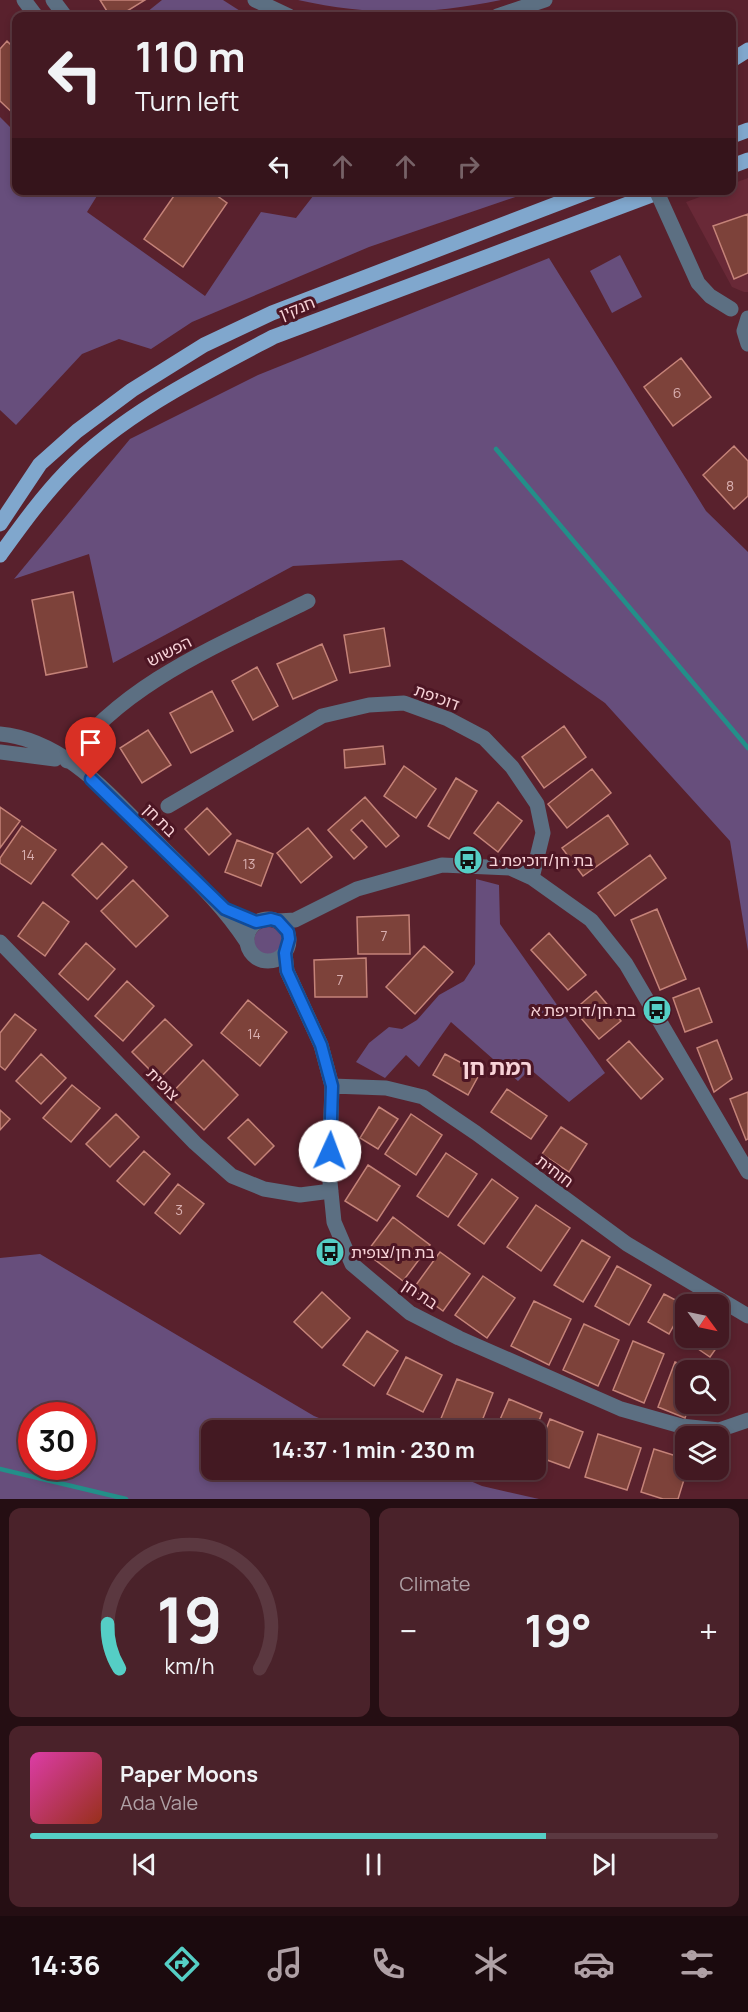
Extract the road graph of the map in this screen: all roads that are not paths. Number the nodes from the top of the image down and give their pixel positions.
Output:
1 (255, 0) edge
2 (545, 0) edge
3 (280, 12) edge
4 (509, 12) edge
5 (580, 195) edge
6 (652, 195) edge
7 (658, 195) edge
8 (748, 319) edge
9 (748, 344) edge
10 (40, 464) junction
11 (39, 501) junction
12 (0, 514) edge
13 (0, 524) edge
14 (0, 555) edge
15 (0, 568) edge
16 (308, 601) dead end
17 (92, 733) junction
18 (0, 734) edge
19 (0, 752) edge
20 (67, 761) junction
21 (91, 779) junction
22 (168, 806) dead end
23 (532, 878) junction
24 (225, 909) junction
25 (301, 918) junction
26 (278, 921) junction
27 (256, 922) junction
28 (246, 941) junction
29 (0, 942) edge
30 (287, 946) junction
31 (265, 962) junction
32 (292, 986) junction
33 (332, 1086) junction
34 (748, 1172) edge
35 (331, 1191) junction
36 (748, 1316) edge
37 (748, 1420) edge

1 - 3 street
2 - 4 street
5 - 10 main road, חנקין
6 - 11 main road, חנקין
7 - 8 street, bridge
8 - 9 street
10 - 12 main road
10 - 13 main road, חנקין
11 - 14 main road, חנקין
11 - 15 main road
16 - 17 street, הפשוש
17 - 20 street, הפשוש
17 - 21 street
18 - 20 street, בת חן
19 - 20 street, בת חן
20 - 21 street, בת חן
21 - 24 street, בת חן
22 - 23 street, דוכיפת
23 - 25 street
23 - 34 street
24 - 27 street, בת חן
24 - 28 street, בת חן
25 - 26 street
25 - 30 street
26 - 27 street
26 - 30 street
27 - 28 street
28 - 31 street
29 - 35 street, צופית
30 - 31 street
30 - 32 street, בת חן
31 - 32 street, בת חן
32 - 33 street, בת חן
33 - 35 street, בת חן
33 - 36 street, חוחית
35 - 37 street, בת חן

